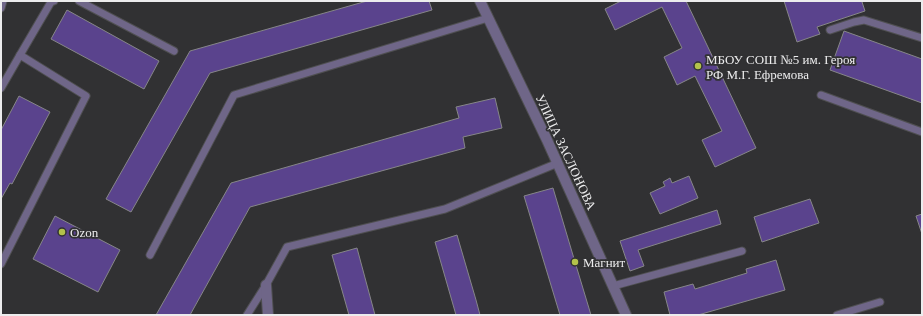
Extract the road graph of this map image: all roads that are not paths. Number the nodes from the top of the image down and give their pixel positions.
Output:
1 (3, 1) edge
2 (54, 1) edge
3 (79, 1) edge
4 (480, 1) edge
5 (1, 8) edge
6 (488, 18) junction
7 (830, 30) dead end
8 (922, 38) edge
9 (174, 50) dead end
10 (20, 55) junction
11 (1, 88) edge
12 (821, 95) dead end
13 (922, 132) edge
14 (558, 163) junction
15 (742, 251) dead end
16 (150, 255) dead end
17 (1, 264) edge
18 (266, 285) junction
19 (613, 286) junction
20 (880, 302) dead end
21 (247, 315) edge
22 (268, 315) edge
23 (626, 315) edge
24 (837, 315) edge

1 - 5 lane
2 - 10 lane
3 - 9 lane
4 - 6 street, УЛИЦА ЗАСЛОНОВА
6 - 14 street, УЛИЦА ЗАСЛОНОВА
6 - 16 lane
7 - 8 lane
10 - 11 lane
10 - 17 lane
12 - 13 lane
14 - 18 lane
14 - 19 street, УЛИЦА ЗАСЛОНОВА
15 - 19 lane
18 - 21 lane
18 - 22 street
19 - 23 street, УЛИЦА ЗАСЛОНОВА
20 - 24 lane

